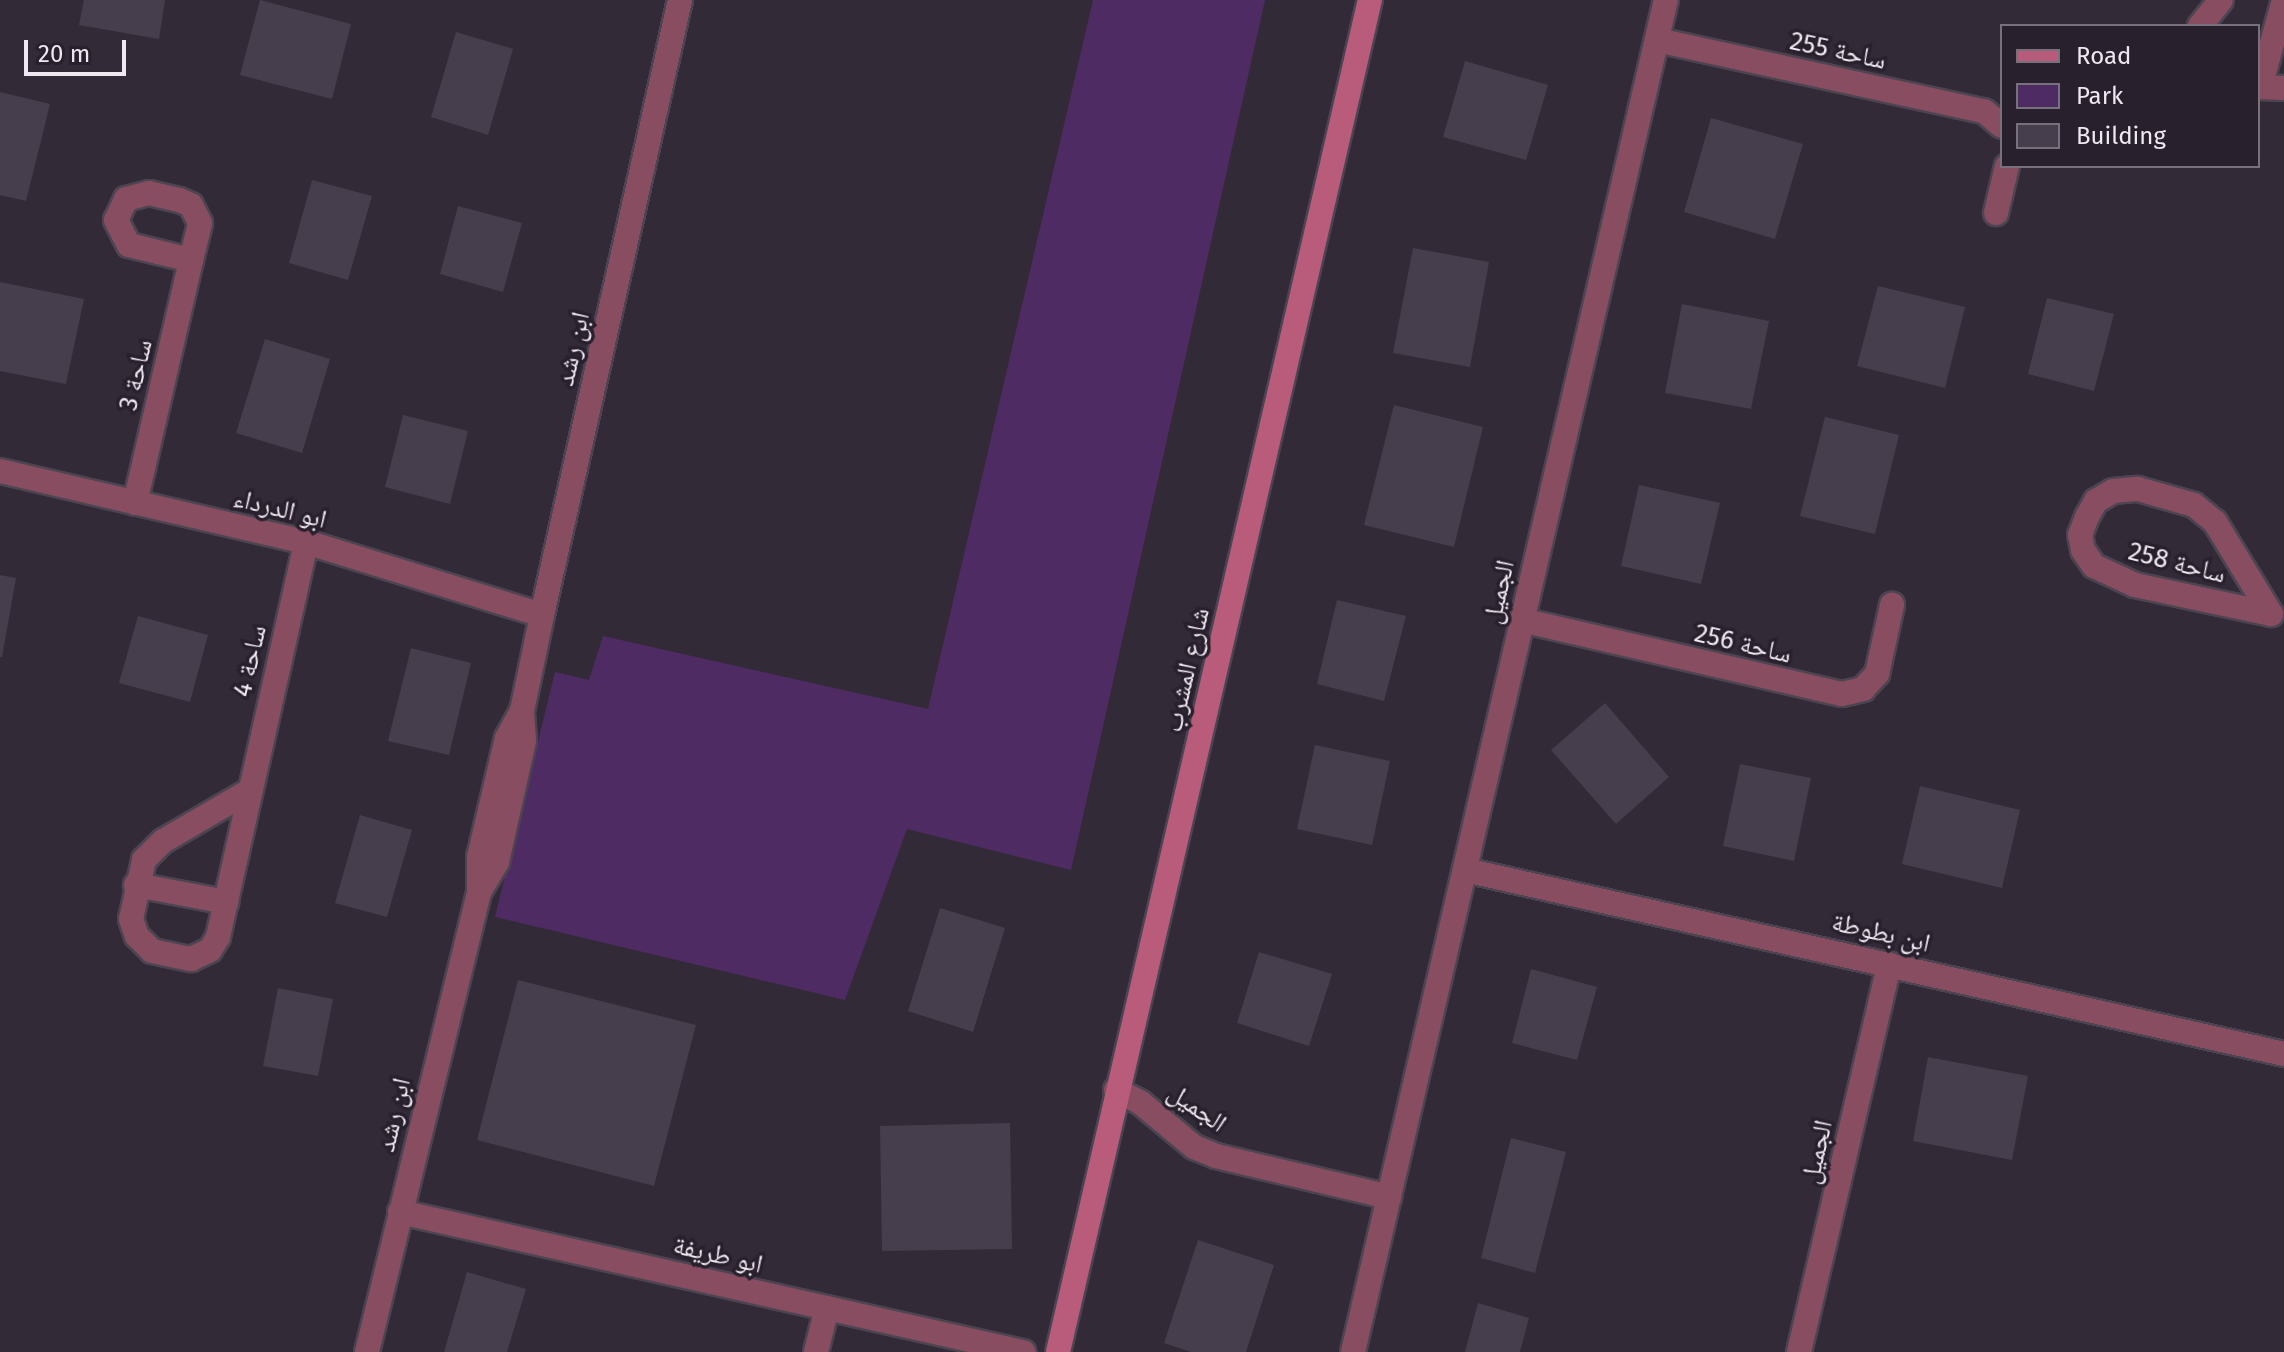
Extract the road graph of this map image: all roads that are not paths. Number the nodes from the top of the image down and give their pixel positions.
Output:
1 (680, 0) edge
2 (1370, 0) edge
3 (1666, 0) edge
4 (2221, 0) edge
5 (2284, 0) edge
6 (2202, 24) edge
7 (1657, 40) junction
8 (2267, 87) edge
9 (2000, 124) edge
10 (2007, 168) edge
11 (1996, 213) dead end
12 (191, 260) dead end
13 (0, 471) edge
14 (135, 503) junction
15 (306, 542) junction
16 (1892, 605) dead end
17 (542, 615) junction
18 (2278, 615) edge
19 (1521, 620) junction
20 (249, 791) junction
21 (1465, 870) junction
22 (136, 885) junction
23 (226, 902) junction
24 (1889, 964) junction
25 (2284, 1054) edge
26 (1116, 1090) junction
27 (1389, 1197) junction
28 (400, 1212) junction
29 (827, 1308) junction
30 (367, 1352) edge
31 (816, 1352) edge
32 (1023, 1352) edge
33 (1058, 1352) edge
34 (1353, 1352) edge
35 (1799, 1352) edge

1 - 17 street, ابن رشد
2 - 26 street, شارع المشرب
3 - 7 street, الجميل
4 - 6 street
5 - 8 street
7 - 9 street, ساحة 255
7 - 19 street, الجميل
10 - 11 street
12 - 14 street, ساحة 3
13 - 14 street, ابو الدرداء
14 - 15 street, ابو الدرداء
15 - 17 street, ابو الدرداء
15 - 20 street, ساحة 4
16 - 19 street, ساحة 256
17 - 28 street, ابن رشد
18 - 18 street, ساحة 258
19 - 21 street, الجميل
20 - 22 street, ساحة 4
20 - 23 street, ساحة 4
21 - 24 street, ابن بطوطة
21 - 27 street, الجميل
22 - 23 street
22 - 23 street, ساحة 4
24 - 25 street, ابن بطوطة
24 - 35 street, الجميل
26 - 27 street, الجميل
26 - 33 street, شارع المشرب
27 - 34 street, الجميل
28 - 29 street, ابو طريفة
28 - 30 street, ابن رشد
29 - 31 street
29 - 32 street, ابو طريفة

